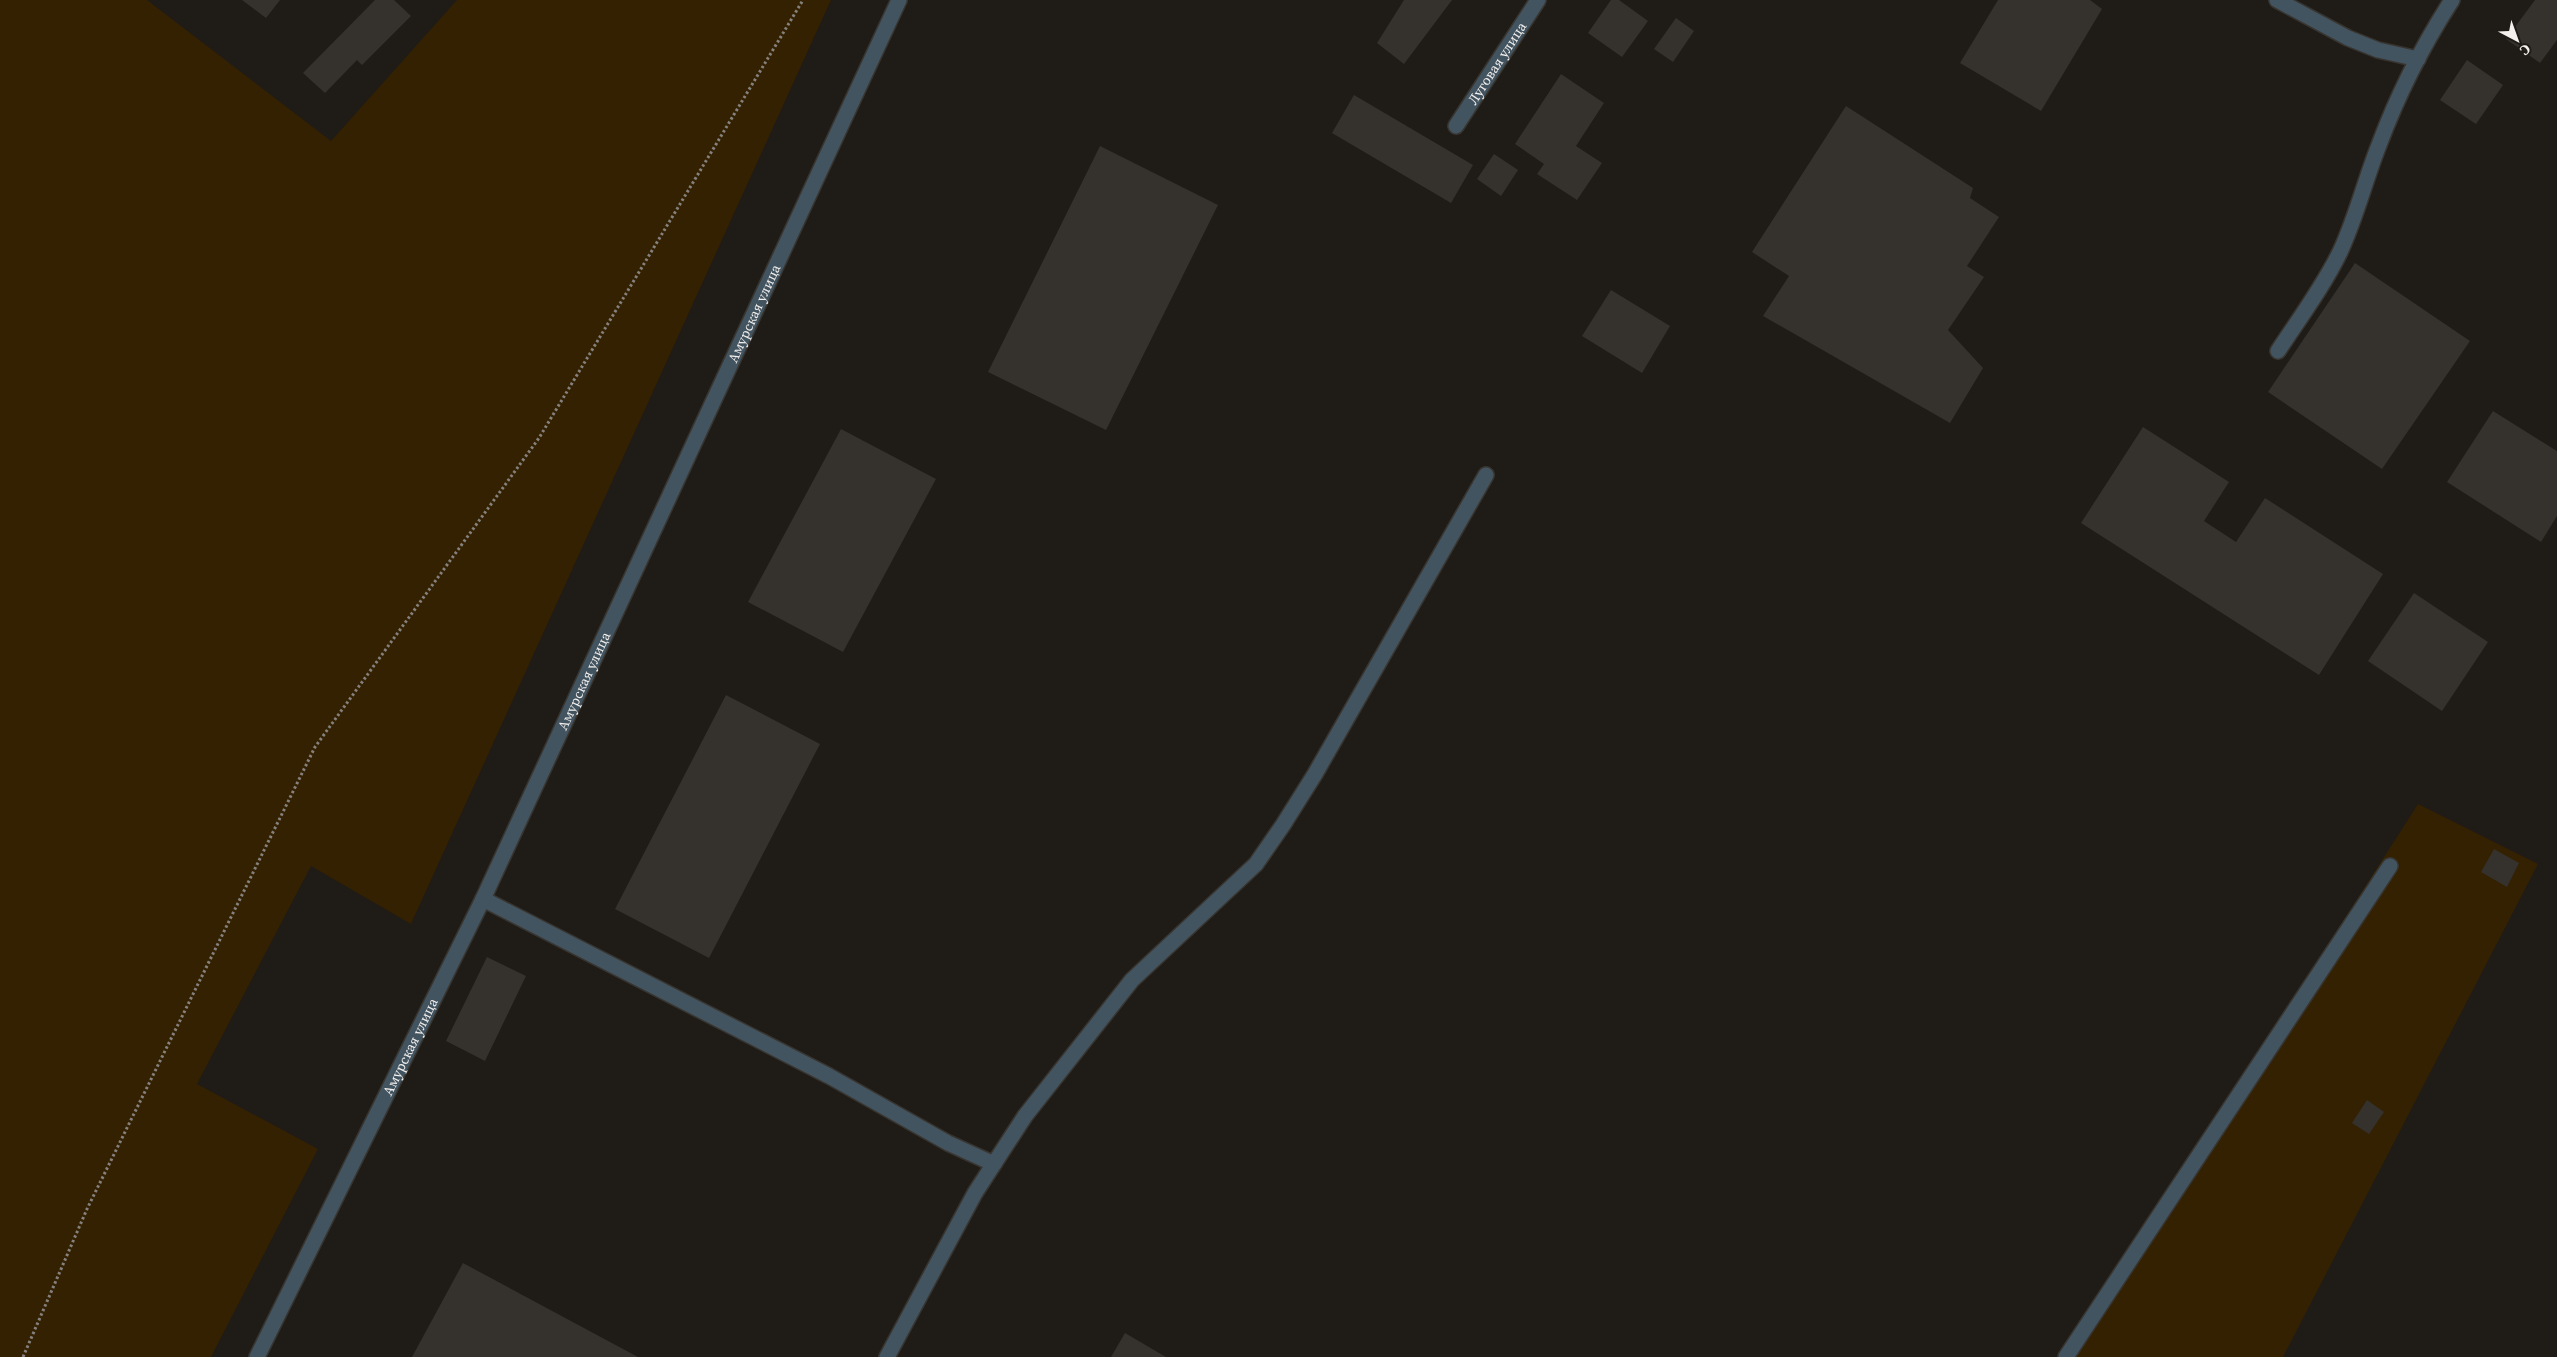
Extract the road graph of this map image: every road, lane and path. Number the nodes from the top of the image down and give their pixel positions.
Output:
1 (804, 0) edge
2 (899, 0) edge
3 (1538, 0) edge
4 (2277, 0) edge
5 (2452, 0) edge
6 (2418, 59) junction
7 (1456, 126) dead end
8 (2278, 351) dead end
9 (1486, 475) dead end
10 (2390, 866) dead end
11 (483, 899) junction
12 (994, 1164) junction
13 (23, 1357) edge
14 (257, 1357) edge
15 (887, 1357) edge
16 (2066, 1357) edge

1 - 13 path
2 - 11 street, Амурская улица
3 - 7 street, Луговая улица
4 - 6 street
5 - 6 street
6 - 8 street
9 - 12 street
10 - 16 street
11 - 12 street
11 - 14 street, Амурская улица
12 - 15 street

